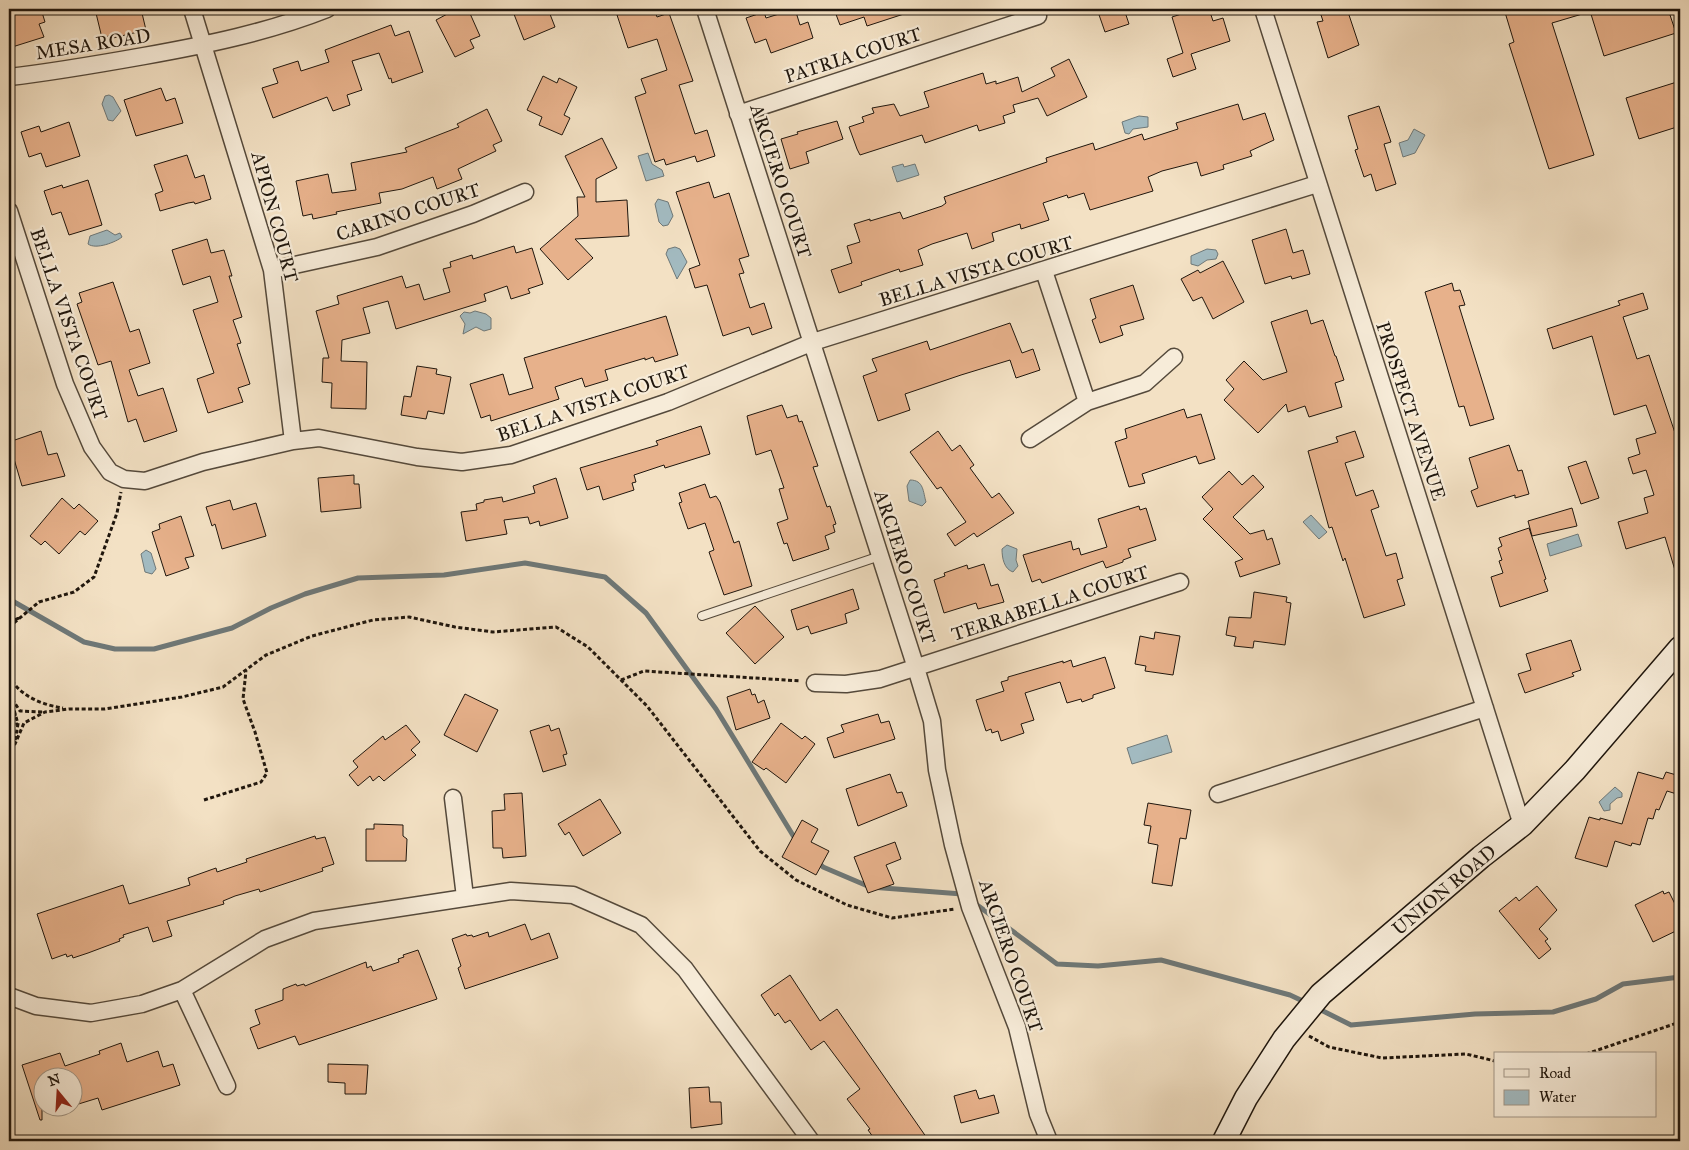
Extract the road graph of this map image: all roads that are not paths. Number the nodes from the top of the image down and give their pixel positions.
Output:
1 (192, 9) edge
2 (327, 9) edge
3 (705, 9) edge
4 (1263, 9) edge
5 (1038, 16) dead end
6 (204, 45) junction
7 (9, 77) edge
8 (738, 114) junction
9 (1317, 184) junction
10 (525, 192) dead end
11 (9, 211) edge
12 (272, 270) junction
13 (1044, 271) junction
14 (813, 342) junction
15 (1174, 357) dead end
16 (1087, 402) junction
17 (1030, 439) dead end
18 (293, 441) junction
19 (880, 556) junction
20 (1180, 582) dead end
21 (702, 616) dead end
22 (1680, 648) edge
23 (916, 668) junction
24 (815, 683) road end
25 (1485, 708) junction
26 (1218, 794) dead end
27 (453, 798) dead end
28 (1522, 825) junction
29 (465, 897) junction
30 (182, 990) junction
31 (9, 996) edge
32 (227, 1086) dead end
33 (811, 1141) edge
34 (1049, 1141) edge
35 (1224, 1141) edge

1 - 6 street, APION COURT
2 - 6 street, MESA ROAD
3 - 8 street, ARCIERO COURT
4 - 9 street, PROSPECT AVENUE
5 - 8 street, PATRIA COURT
6 - 7 street, MESA ROAD
6 - 12 street, APION COURT
8 - 14 street, ARCIERO COURT
9 - 13 street, BELLA VISTA COURT
9 - 25 street, PROSPECT AVENUE
10 - 12 street, CARINO COURT
11 - 18 street, BELLA VISTA COURT
12 - 18 street, APION COURT
13 - 14 street, BELLA VISTA COURT
13 - 16 street
14 - 18 street, BELLA VISTA COURT
14 - 19 street, ARCIERO COURT
15 - 16 street
16 - 17 street
19 - 21 lane
19 - 23 street, ARCIERO COURT
20 - 23 street, TERRABELLA COURT
22 - 28 main road, UNION ROAD
23 - 24 street, TERRABELLA COURT
23 - 34 street, ARCIERO COURT
25 - 26 street
25 - 28 street, PROSPECT AVENUE
27 - 29 street
28 - 35 main road, UNION ROAD
29 - 30 street
29 - 33 street
30 - 31 street
30 - 32 street

